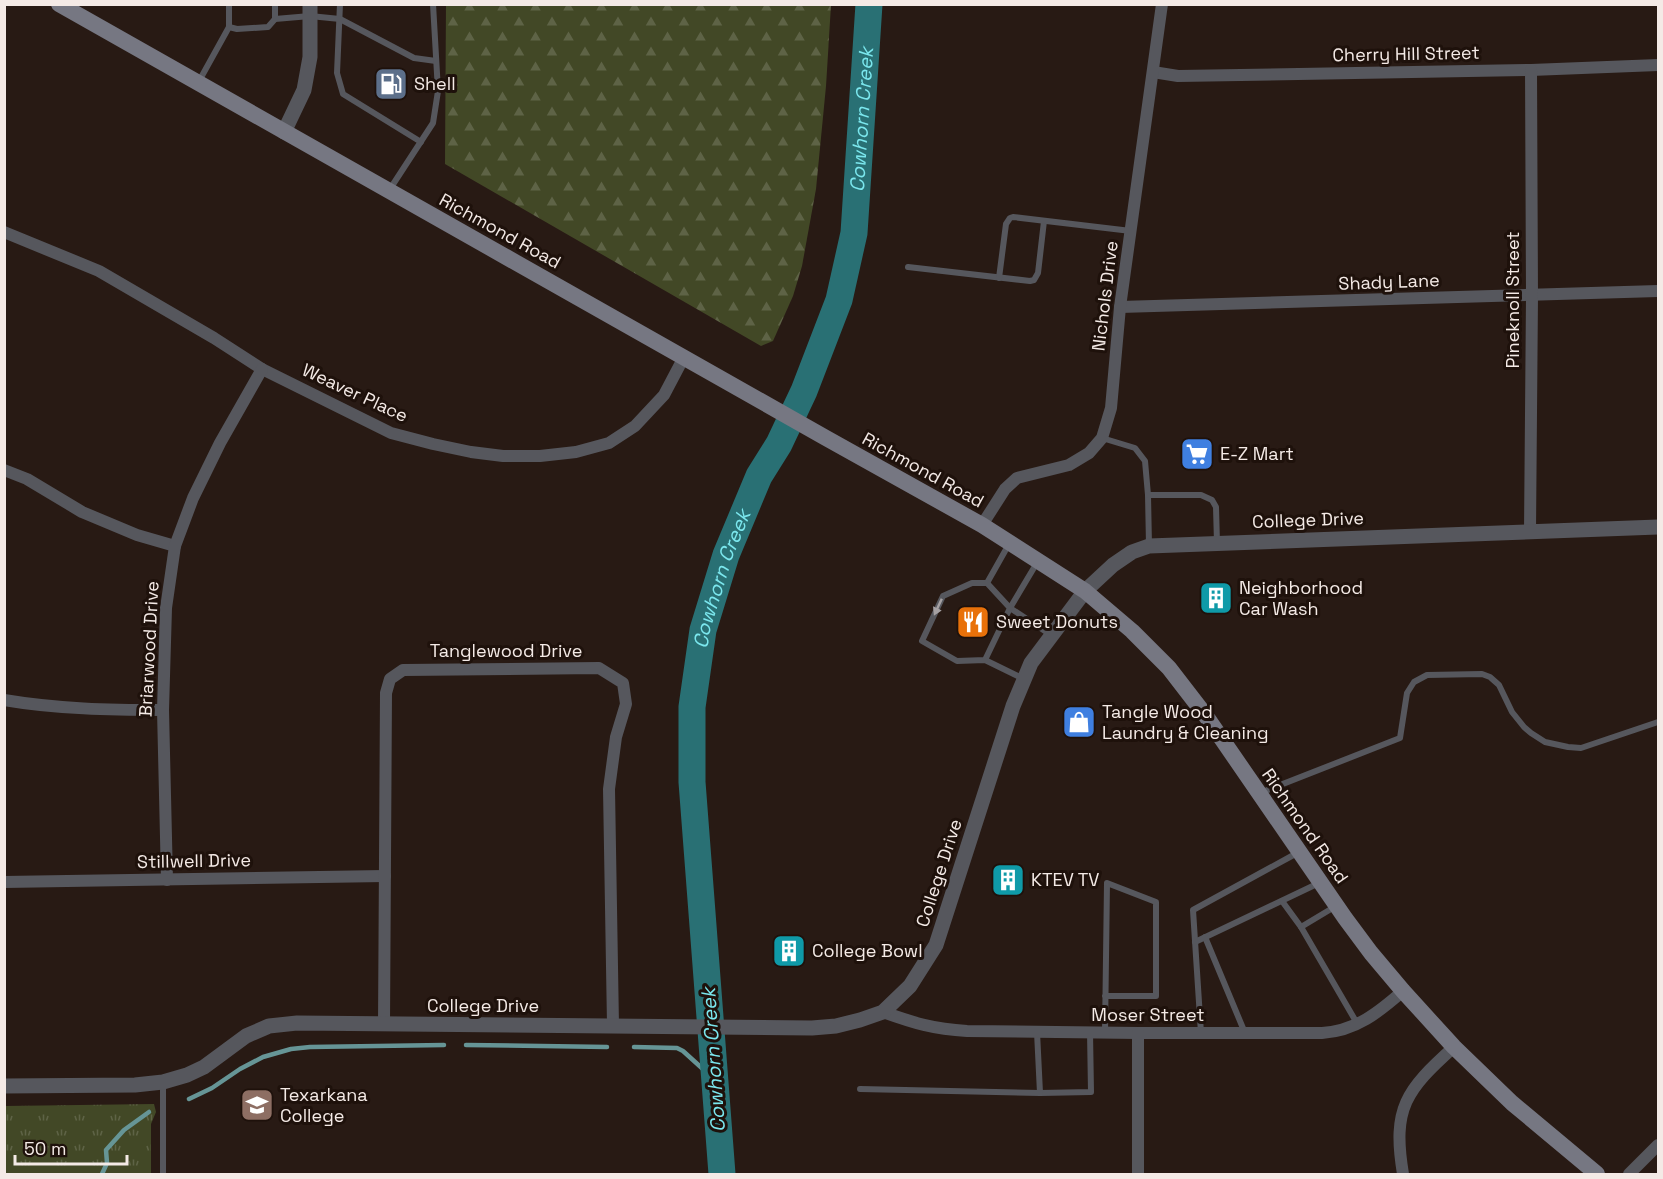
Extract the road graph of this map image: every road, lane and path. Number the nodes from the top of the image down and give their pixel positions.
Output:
1 (229, 4) edge
2 (275, 4) edge
3 (339, 4) edge
4 (433, 4) edge
5 (1162, 4) edge
6 (62, 5) edge
7 (310, 10) edge
8 (275, 19) junction
9 (340, 19) junction
10 (229, 27) junction
11 (436, 61) junction
12 (1659, 65) edge
13 (1530, 70) junction
14 (1153, 72) junction
15 (198, 83) junction
16 (284, 132) junction
17 (421, 142) junction
18 (389, 191) junction
19 (1044, 220) junction
20 (1131, 231) junction
21 (4, 232) edge
22 (908, 267) dead end
23 (999, 278) junction
24 (1659, 291) edge
25 (1532, 296) junction
26 (1120, 308) junction
27 (684, 357) junction
28 (262, 369) junction
29 (1102, 438) junction
30 (4, 470) edge
31 (1148, 495) junction
32 (982, 525) junction
33 (1659, 527) edge
34 (1530, 531) junction
35 (1010, 542) junction
36 (1218, 543) junction
37 (175, 546) junction
38 (1149, 546) junction
39 (1038, 561) junction
40 (987, 583) junction
41 (1085, 591) junction
42 (1010, 608) junction
43 (1052, 636) junction
44 (985, 660) junction
45 (1024, 679) junction
46 (4, 700) edge
47 (163, 710) junction
48 (1659, 722) edge
49 (1260, 794) junction
50 (1300, 852) junction
51 (385, 876) junction
52 (167, 880) junction
53 (4, 882) edge
54 (1321, 882) junction
55 (1282, 901) junction
56 (1337, 905) junction
57 (1301, 927) junction
58 (1205, 937) junction
59 (1195, 942) junction
60 (1403, 991) junction
61 (1106, 996) junction
62 (882, 1012) junction
63 (384, 1025) junction
64 (613, 1025) junction
65 (1358, 1025) junction
66 (1037, 1032) junction
67 (1090, 1032) junction
68 (1105, 1033) junction
69 (1138, 1033) junction
70 (1201, 1033) junction
71 (1245, 1033) junction
72 (1454, 1047) junction
73 (164, 1082) junction
74 (4, 1086) edge
75 (860, 1089) dead end
76 (1040, 1093) junction
77 (1659, 1145) edge
78 (164, 1174) edge
79 (1138, 1174) edge
80 (1403, 1174) edge
81 (1597, 1174) edge
82 (1629, 1174) edge

1 - 10 lane
2 - 8 lane
3 - 9 lane
4 - 11 lane
5 - 14 street, Nichols Drive
6 - 15 main road, Richmond Road
7 - 8 lane
7 - 9 lane
7 - 16 street
8 - 10 lane
9 - 11 lane
9 - 17 lane
10 - 15 lane
11 - 17 lane
12 - 13 street, Cherry Hill Street
13 - 14 street, Cherry Hill Street
13 - 25 street, Pineknoll Street
14 - 20 street, Nichols Drive
15 - 16 main road, Richmond Road
16 - 18 main road, Richmond Road
17 - 18 lane
18 - 27 main road, Richmond Road
19 - 20 lane
19 - 23 lane
19 - 23 lane
20 - 26 street, Nichols Drive
21 - 28 street, Weaver Place
22 - 23 lane
24 - 25 street, Shady Lane
25 - 26 street, Shady Lane
25 - 34 street, Pineknoll Street
26 - 29 street, Nichols Drive
27 - 28 street, Weaver Place
27 - 32 main road, Richmond Road
28 - 37 street, Briarwood Drive
29 - 31 lane
29 - 32 street
30 - 37 street
31 - 36 lane
31 - 38 lane
32 - 35 main road, Richmond Road
33 - 34 street, College Drive
34 - 36 street, College Drive
35 - 39 main road, Richmond Road
35 - 40 lane
36 - 38 street, College Drive
37 - 47 street, Briarwood Drive
38 - 41 street, College Drive
39 - 41 main road, Richmond Road
39 - 42 lane
40 - 42 lane
40 -> 44 lane
41 - 43 street, College Drive
41 - 49 main road, Richmond Road
42 - 43 lane
42 - 44 lane
43 - 45 street, College Drive
44 - 45 lane
45 - 62 street, College Drive
46 - 47 street
47 - 52 street, Briarwood Drive
48 - 49 lane
49 - 50 main road, Richmond Road
50 - 54 main road, Richmond Road
50 - 59 lane
51 - 52 street, Stillwell Drive
51 - 63 street, Tanglewood Drive
51 - 64 street, Tanglewood Drive
52 - 53 street, Stillwell Drive
54 - 55 lane
54 - 56 main road, Richmond Road
55 - 57 lane
55 - 58 lane
56 - 57 lane
56 - 60 main road, Richmond Road
57 - 65 lane
58 - 59 lane
58 - 71 lane
59 - 70 lane
60 - 65 street, Moser Street
60 - 72 main road, Richmond Road
61 - 61 lane
61 - 68 lane
62 - 64 street, College Drive
62 - 66 street, Moser Street
63 - 64 street, College Drive
63 - 73 street, College Drive
65 - 71 street, Moser Street
66 - 67 street, Moser Street
66 - 76 lane
67 - 68 street, Moser Street
67 - 76 lane
68 - 69 street, Moser Street
69 - 70 street, Moser Street
69 - 79 street
70 - 71 street, Moser Street
72 - 80 street
72 - 81 main road, Richmond Road
73 - 74 street, College Drive
73 - 78 lane
75 - 76 lane
77 - 82 street

